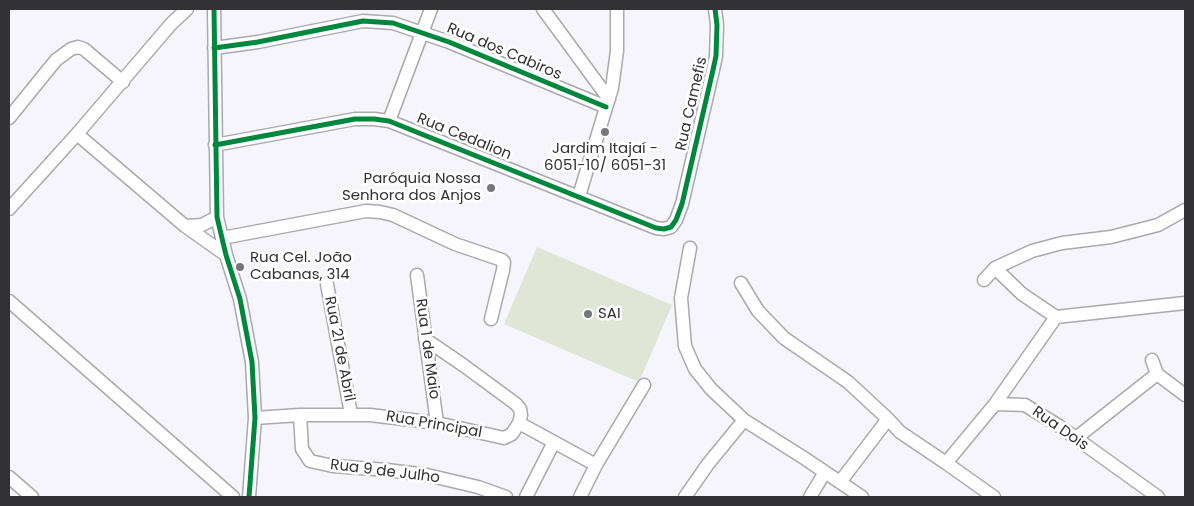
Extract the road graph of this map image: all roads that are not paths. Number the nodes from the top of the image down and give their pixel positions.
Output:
1 (187, 9) edge
2 (214, 9) edge
3 (431, 9) edge
4 (543, 9) edge
5 (617, 9) edge
6 (714, 9) edge
7 (422, 32) junction
8 (214, 48) junction
9 (123, 82) junction
10 (608, 103) junction
11 (9, 118) edge
12 (389, 121) junction
13 (77, 134) junction
14 (215, 145) junction
15 (579, 196) junction
16 (682, 204) joint
17 (9, 209) edge
18 (1185, 210) edge
19 (217, 217) junction
20 (185, 226) junction
21 (222, 238) junction
22 (690, 248) dead end
23 (226, 255) junction
24 (995, 268) junction
25 (417, 275) dead end
26 (984, 280) dead end
27 (741, 282) dead end
28 (326, 284) dead end
29 (9, 300) edge
30 (1185, 304) edge
31 (1056, 317) junction
32 (491, 319) dead end
33 (425, 339) junction
34 (1152, 360) dead end
35 (1157, 374) junction
36 (644, 384) dead end
37 (1185, 395) edge
38 (995, 404) junction
39 (351, 414) junction
40 (300, 415) junction
41 (255, 418) junction
42 (888, 419) junction
43 (744, 420) junction
44 (437, 423) junction
45 (520, 423) junction
46 (1076, 438) junction
47 (554, 442) junction
48 (946, 463) junction
49 (596, 465) junction
50 (825, 472) junction
51 (9, 477) edge
52 (840, 482) junction
53 (32, 497) edge
54 (233, 497) edge
55 (249, 497) edge
56 (506, 497) edge
57 (526, 497) edge
58 (580, 497) edge
59 (685, 497) edge
60 (810, 497) edge
61 (862, 497) edge
62 (994, 497) edge
63 (1158, 497) edge

1 - 9 street
2 - 8 street
3 - 7 street
4 - 10 street
5 - 10 street
6 - 16 street, Rua Camefis
7 - 8 street, Rua dos Cabiros
7 - 10 street, Rua dos Cabiros
7 - 12 street
8 - 14 street
9 - 11 street
9 - 13 street
10 - 15 street
12 - 14 street, Rua Cedalion
12 - 15 street, Rua Cedalion
13 - 17 street
13 - 20 street
14 - 19 street
15 - 16 street, Rua Cedalion
18 - 24 street
19 - 20 street
19 - 21 street
20 - 23 street
21 - 23 street
21 - 32 street
22 - 43 street
23 - 41 street
24 - 26 street
24 - 31 street
25 - 33 street, Rua 1 de Maio
27 - 42 street
28 - 39 street, Rua 21 de Abril
29 - 54 street
30 - 31 street
31 - 38 street
33 - 44 street, Rua 1 de Maio
33 - 45 street
34 - 35 street
35 - 37 street
35 - 46 street
36 - 49 street
38 - 46 street, Rua Dois
38 - 48 street
39 - 40 street, Rua Principal
39 - 44 street, Rua Principal
40 - 41 street, Rua Principal
40 - 56 street, Rua 9 de Julho
41 - 55 street
42 - 48 street
42 - 52 street
43 - 50 street
43 - 59 street
44 - 45 street, Rua Principal
45 - 47 street
46 - 63 street, Rua Dois
47 - 49 street
47 - 57 street
48 - 62 street
49 - 58 street
50 - 52 street
50 - 60 street
51 - 53 street
52 - 61 street

